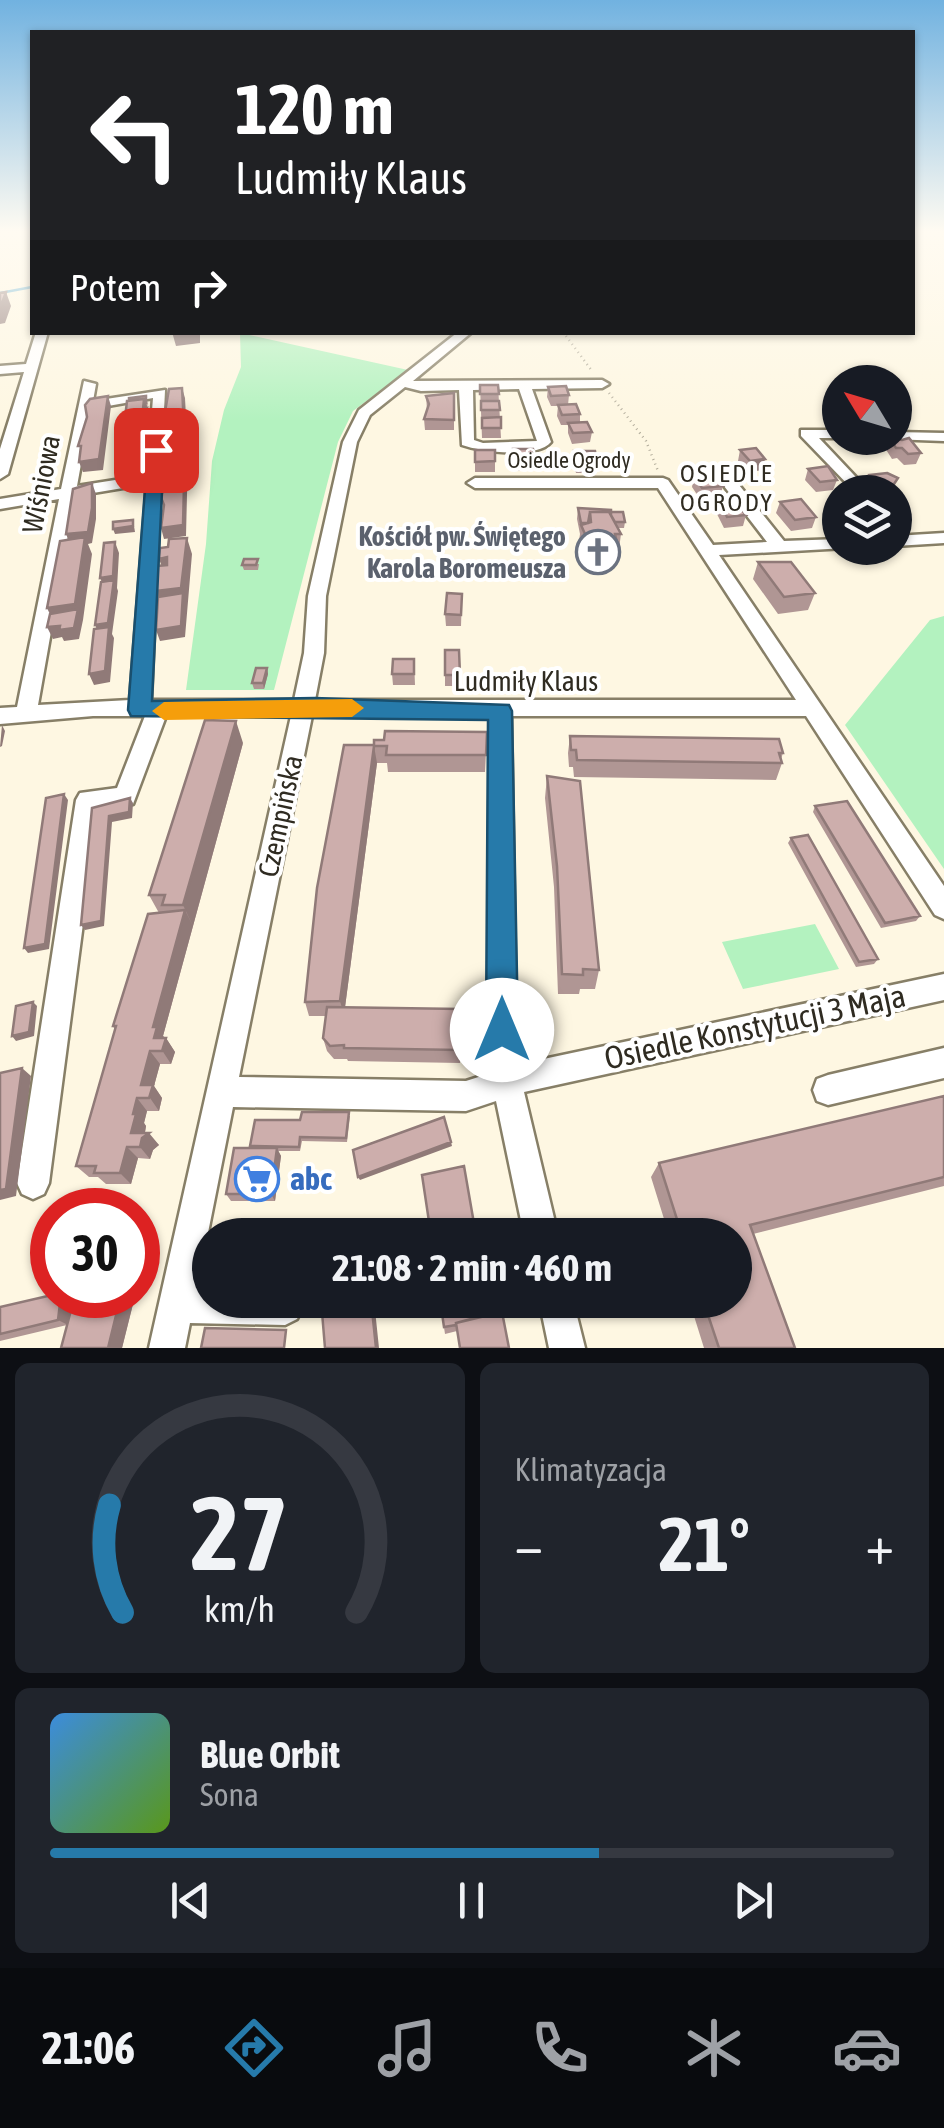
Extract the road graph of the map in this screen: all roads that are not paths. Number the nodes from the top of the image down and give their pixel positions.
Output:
1 (41, 335) edge
2 (462, 335) edge
3 (32, 367) junction
4 (0, 370) edge
5 (403, 382) junction
6 (89, 384) dead end
7 (602, 384) road end
8 (466, 386) junction
9 (524, 386) junction
10 (85, 406) junction
11 (17, 417) junction
12 (0, 419) edge
13 (822, 434) edge
14 (912, 437) edge
15 (944, 438) edge
16 (822, 451) edge
17 (826, 455) edge
18 (722, 473) dead end
19 (0, 474) edge
20 (846, 475) edge
21 (154, 478) junction
22 (474, 483) dead end
23 (66, 492) junction
24 (0, 504) edge
25 (944, 538) edge
26 (912, 540) edge
27 (822, 545) edge
28 (779, 547) junction
29 (709, 550) junction
30 (303, 707) junction
31 (814, 708) junction
32 (148, 711) junction
33 (500, 711) junction
34 (26, 713) junction
35 (0, 716) edge
36 (944, 907) edge
37 (944, 987) edge
38 (944, 1063) edge
39 (507, 1082) junction
40 (828, 1090) dead end
41 (222, 1092) junction
42 (32, 1183) dead end
43 (537, 1218) edge
44 (176, 1305) junction
45 (192, 1305) edge
46 (560, 1318) edge
47 (167, 1348) edge
48 (568, 1348) edge

1 - 3 street
2 - 5 street, Czempińska
3 - 4 street
3 - 11 street
5 - 8 street
5 - 30 street, Czempińska
6 - 10 street, Wiśniowa
7 - 9 street
8 - 9 street
8 - 9 street, Osiedle Ogrody
10 - 21 street
10 - 23 street, Wiśniowa
11 - 12 street
11 - 19 street
13 - 16 street
14 - 15 street
17 - 20 street
18 - 28 street
21 - 23 street
21 - 32 street
22 - 29 street, Osiedle Ogrody
23 - 24 street
23 - 34 street, Wiśniowa
25 - 26 street
27 - 28 street
28 - 29 street
29 - 31 street
30 - 32 street, Ludmiły Klaus
30 - 33 street, Ludmiły Klaus
30 - 41 street, Czempińska
31 - 33 street, Ludmiły Klaus
31 - 36 street
32 - 34 street, Ludmiły Klaus
32 - 42 street
33 - 39 street
34 - 35 street, Ludmiły Klaus
37 - 39 street, Osiedle Konstytucji 3 Maja
38 - 40 street
39 - 41 street, Osiedle Konstytucji 3 Maja
39 - 43 street
41 - 44 street, Czempińska
44 - 45 street
44 - 47 street, Czempińska
46 - 48 street

